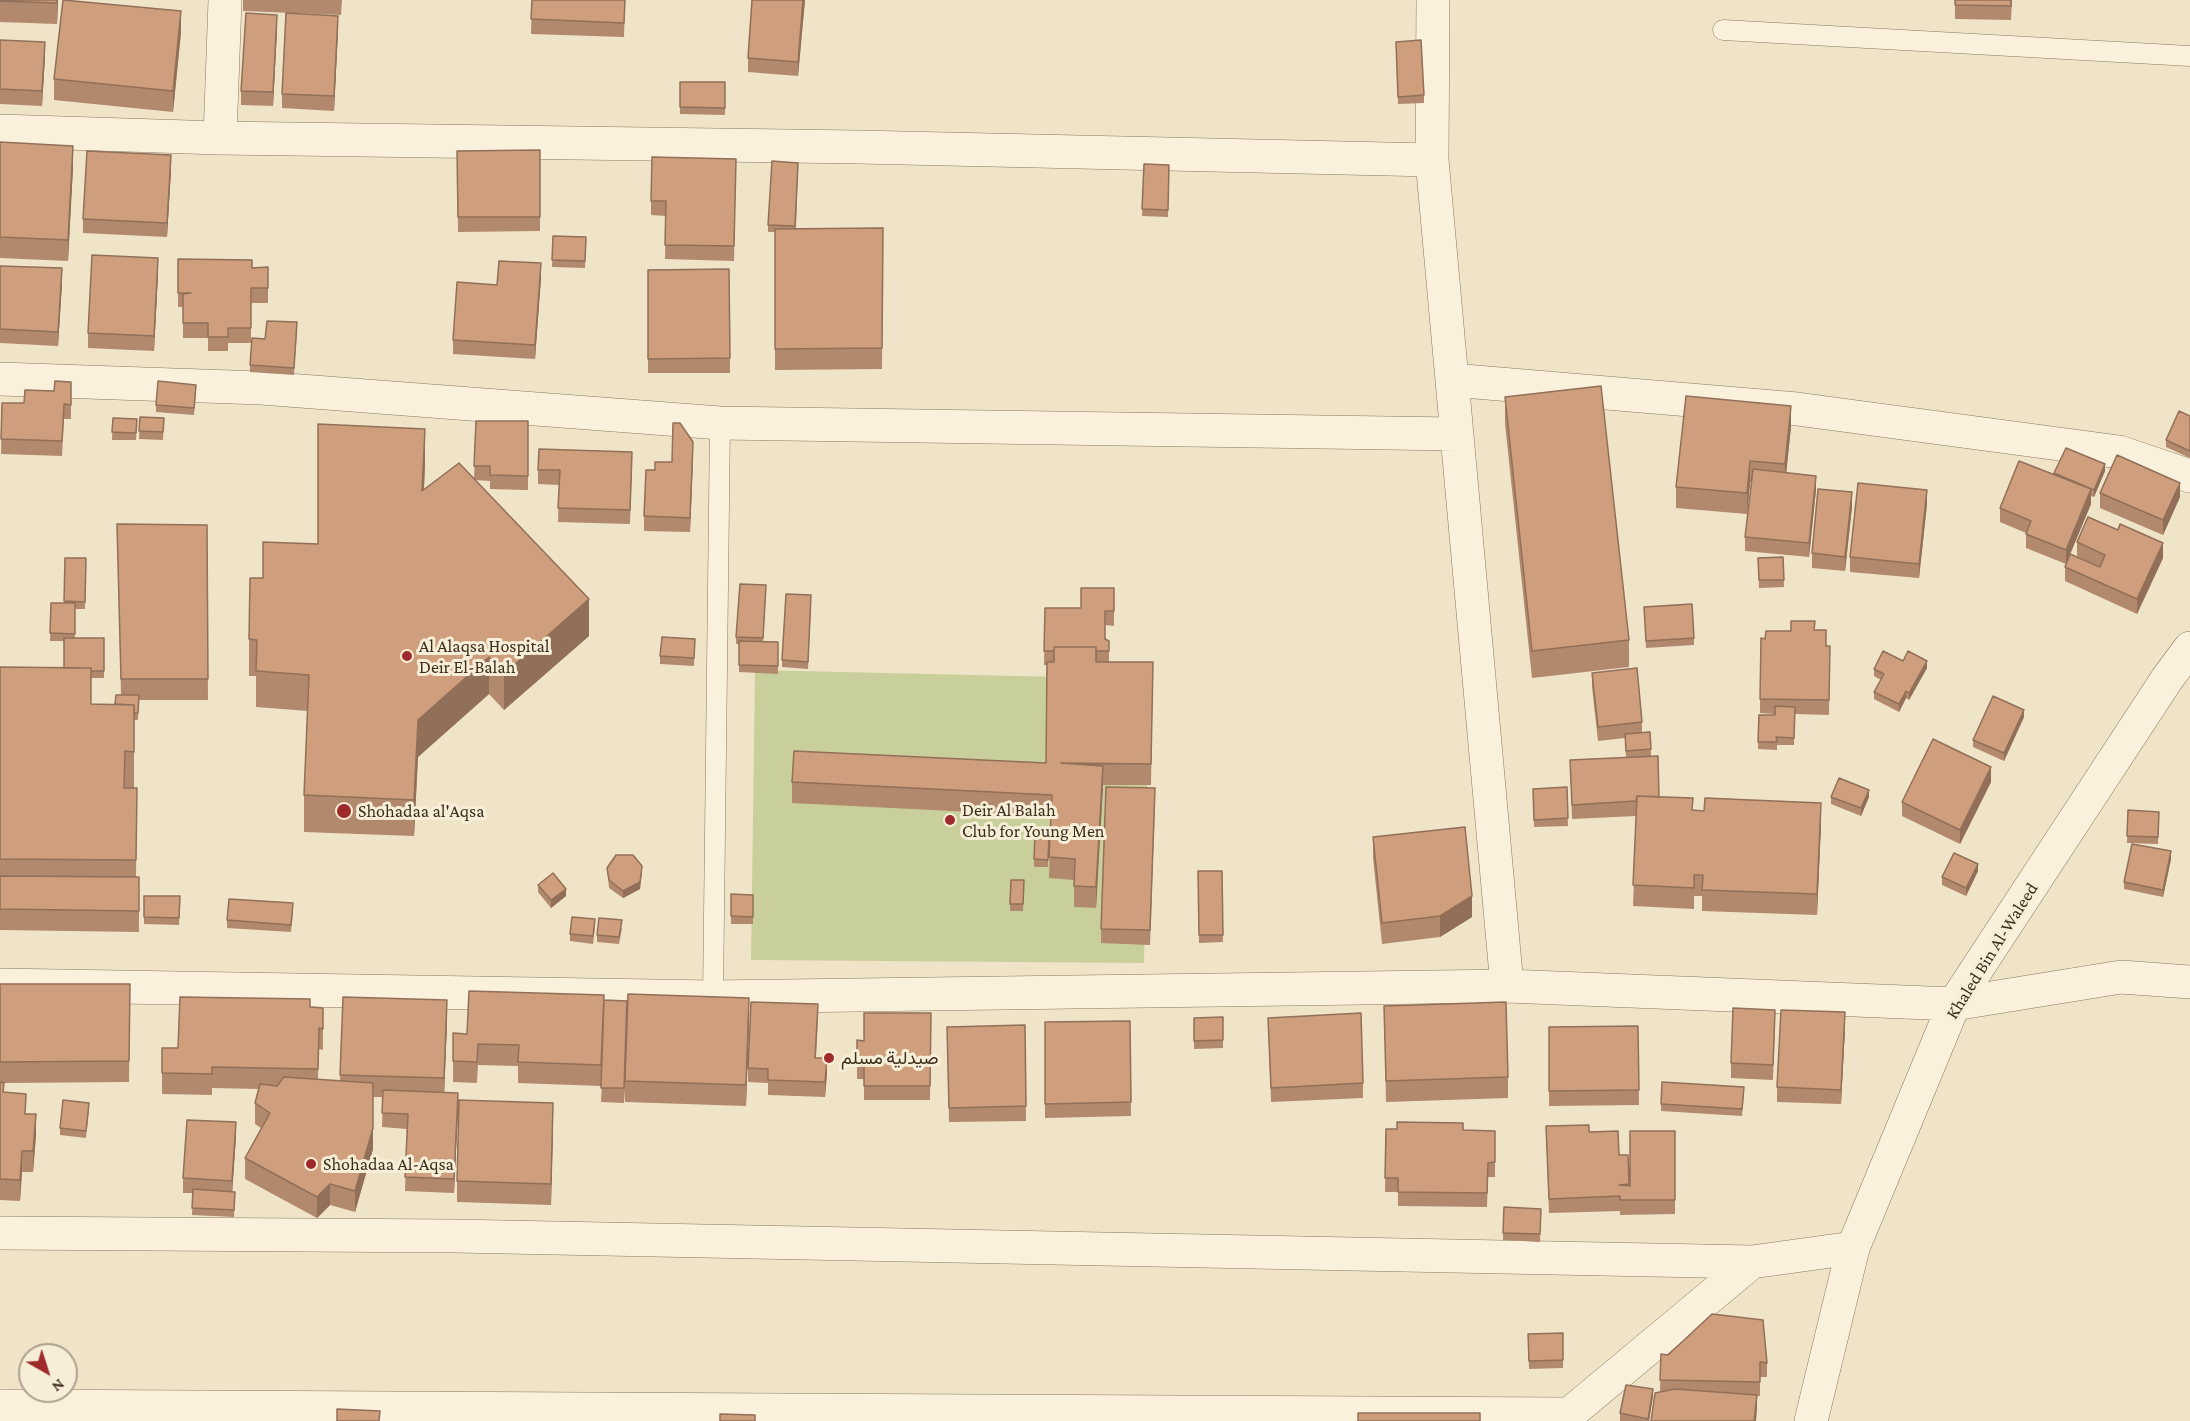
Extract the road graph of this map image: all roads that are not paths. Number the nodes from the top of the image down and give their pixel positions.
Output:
1 (225, 0) edge
2 (1433, 0) edge
3 (1723, 30) dead end
4 (2190, 56) edge
5 (0, 131) edge
6 (220, 138) junction
7 (1432, 160) junction
8 (0, 379) edge
9 (1452, 380) junction
10 (720, 423) junction
11 (1456, 434) junction
12 (2190, 476) edge
13 (2190, 648) edge
14 (2190, 982) edge
15 (0, 986) edge
16 (1507, 986) junction
17 (713, 997) junction
18 (1954, 1004) junction
19 (0, 1233) edge
20 (1853, 1248) junction
21 (1752, 1263) junction
22 (0, 1407) edge
23 (1564, 1418) edge
24 (1811, 1421) edge

1 - 6 street
2 - 7 street
3 - 4 lane
5 - 6 street
6 - 7 street
7 - 9 street
8 - 10 street
9 - 11 street
9 - 12 street
10 - 11 street
10 - 17 lane
11 - 16 street
13 - 18 street, Khaled Bin Al-Waleed
14 - 18 street
15 - 17 street
16 - 17 street
16 - 18 street
18 - 20 street, Khaled Bin Al-Waleed
19 - 21 street
20 - 21 street
20 - 24 street, Khaled Bin Al-Waleed
21 - 23 street
22 - 23 street

